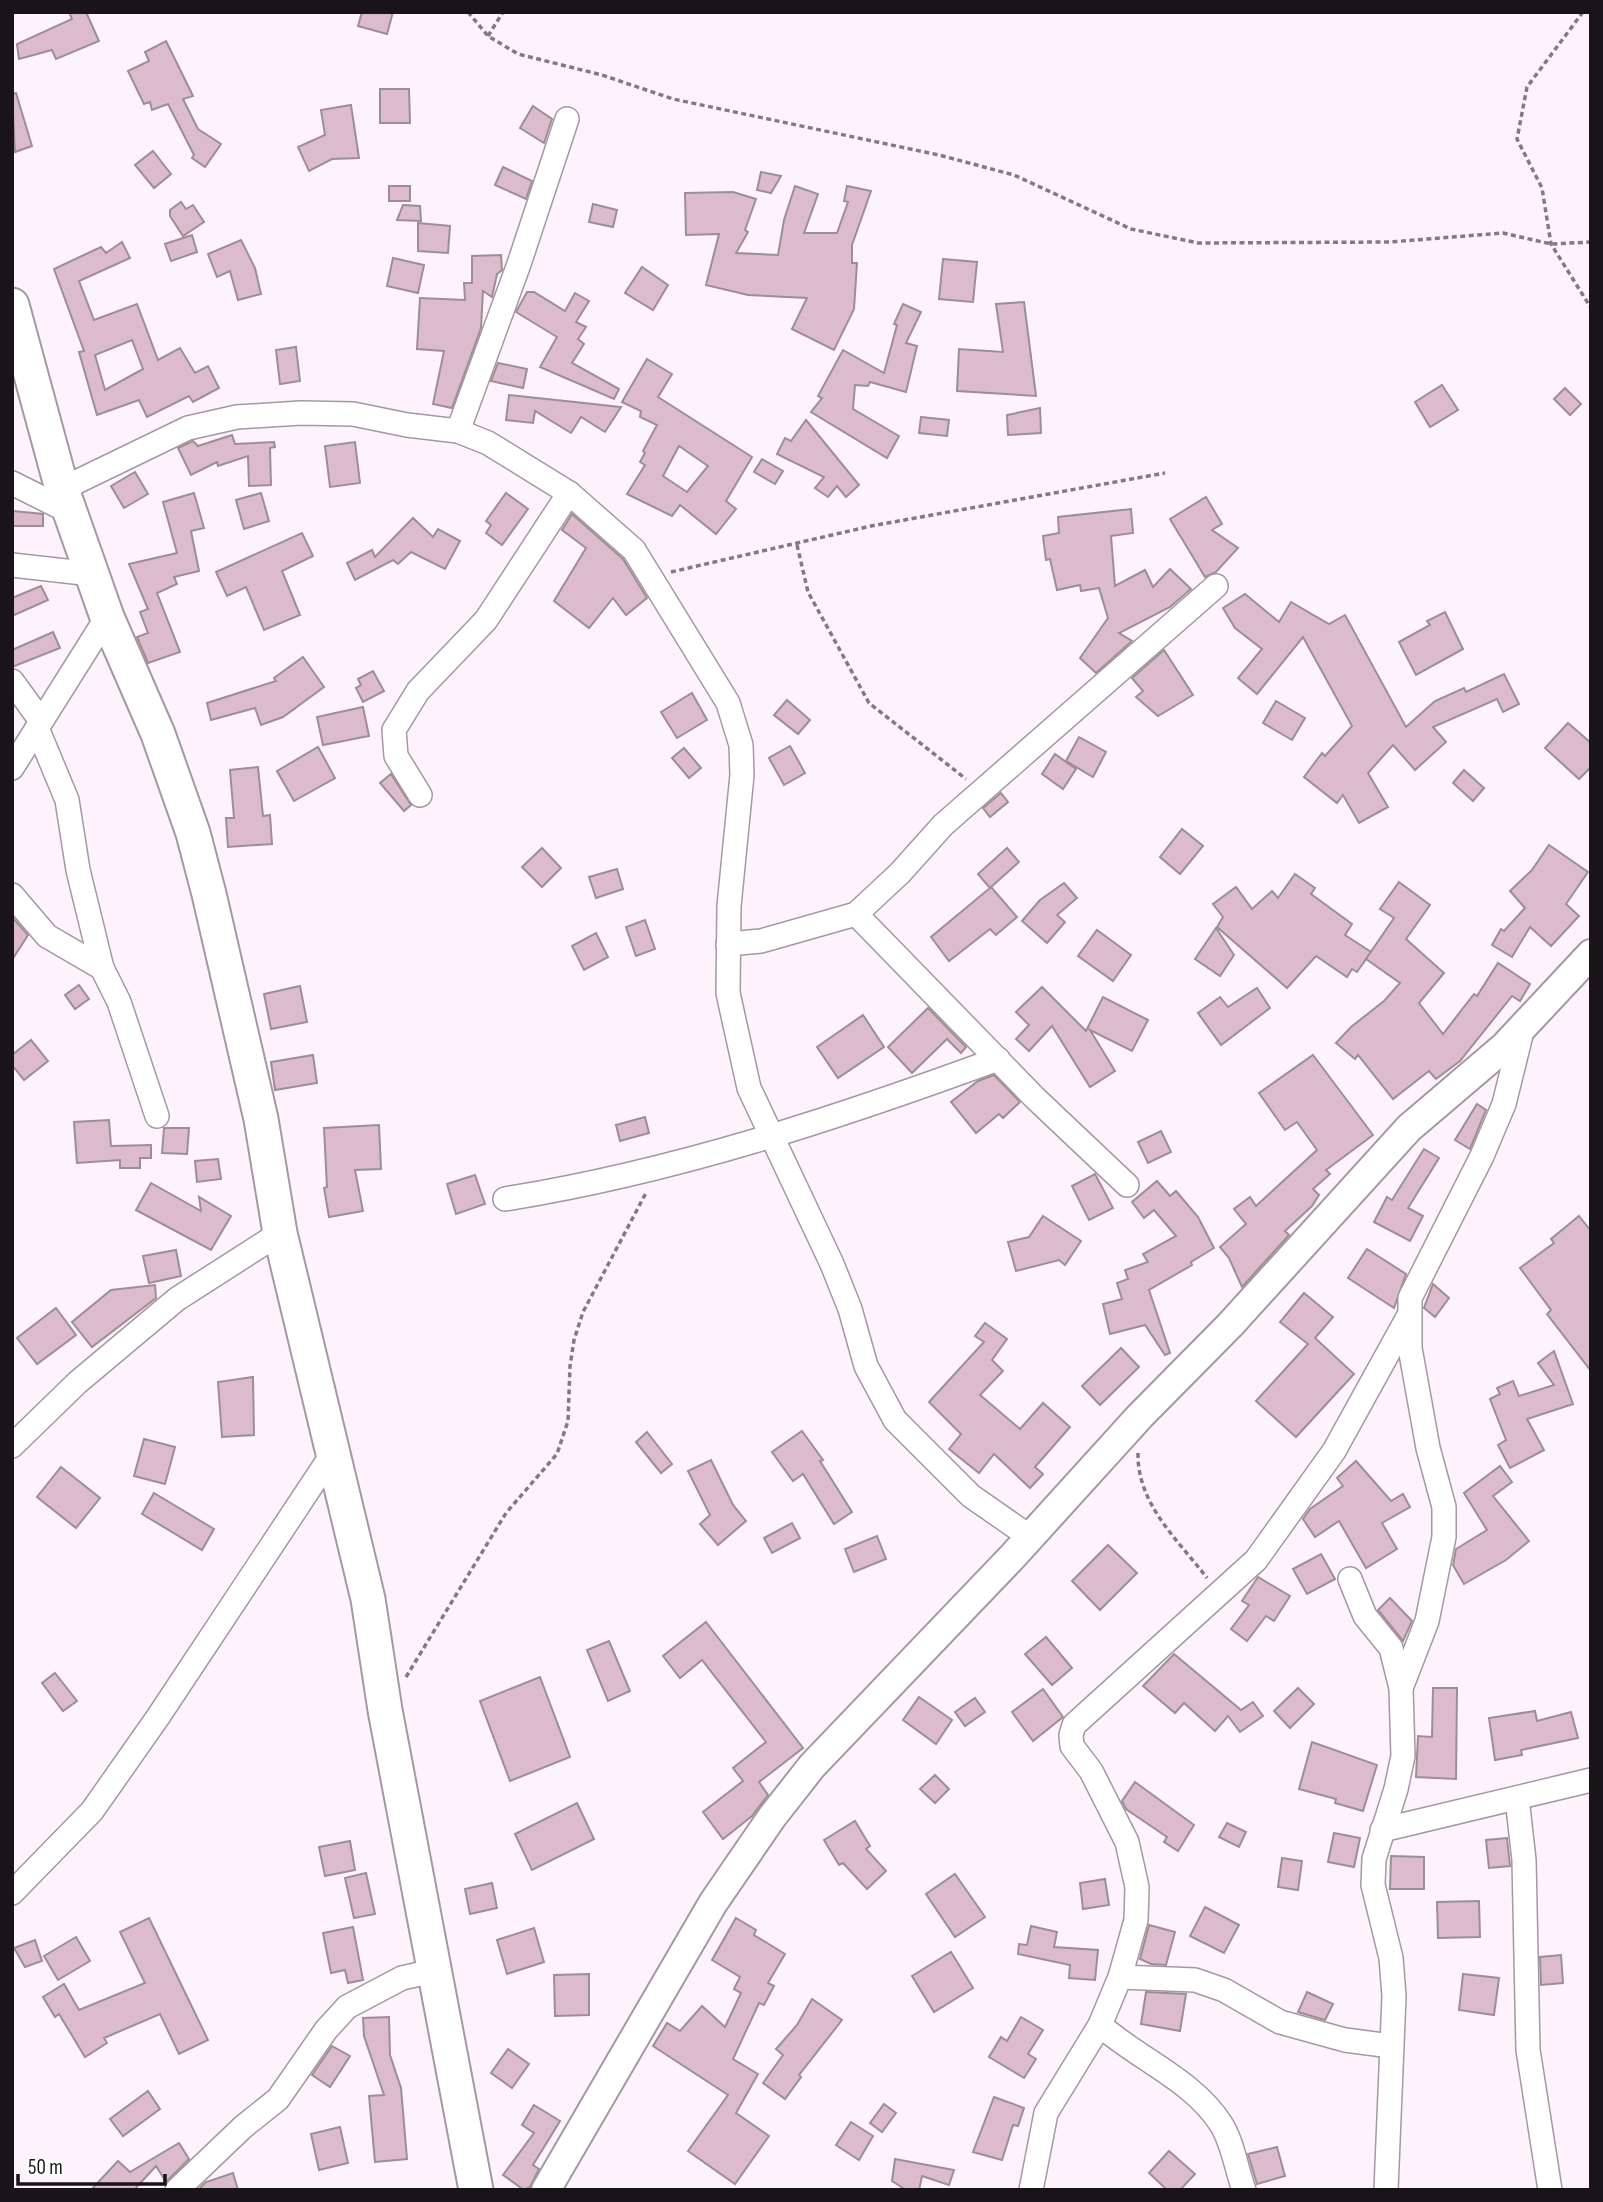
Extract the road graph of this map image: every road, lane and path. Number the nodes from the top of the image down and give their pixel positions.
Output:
1 (468, 12) edge
2 (503, 12) edge
3 (1583, 12) edge
4 (488, 36) junction
5 (567, 119) dead end
6 (1591, 242) edge
7 (1551, 244) junction
8 (12, 305) edge
9 (1591, 308) edge
10 (458, 431) junction
11 (1165, 472) dead end
12 (12, 484) edge
13 (569, 493) junction
14 (66, 501) junction
15 (797, 545) junction
16 (12, 565) edge
17 (92, 574) junction
18 (652, 576) junction
19 (1216, 586) dead end
20 (107, 617) junction
21 (12, 681) edge
22 (39, 725) junction
23 (12, 768) edge
24 (979, 793) junction
25 (420, 794) dead end
26 (12, 895) edge
27 (856, 914) junction
28 (728, 944) junction
29 (1591, 954) edge
30 (102, 968) junction
31 (1523, 1027) junction
32 (998, 1059) junction
33 (157, 1116) dead end
34 (769, 1136) junction
35 (661, 1169) junction
36 (1127, 1185) dead end
37 (505, 1199) dead end
38 (280, 1233) junction
39 (1408, 1317) junction
40 (1140, 1416) junction
41 (12, 1446) edge
42 (333, 1453) junction
43 (1030, 1537) junction
44 (1350, 1579) dead end
45 (1217, 1594) junction
46 (1401, 1688) junction
47 (385, 1710) junction
48 (1591, 1780) edge
49 (1517, 1798) junction
50 (1382, 1830) junction
51 (12, 1893) edge
52 (433, 1971) junction
53 (1120, 1977) junction
54 (1100, 2025) junction
55 (1391, 2046) junction
56 (177, 2190) edge
57 (476, 2190) edge
58 (546, 2190) edge
59 (1031, 2190) edge
60 (1244, 2190) edge
61 (1386, 2190) edge
62 (1550, 2190) edge

1 - 4 path
2 - 4 path
3 - 7 path
4 - 7 path
5 - 10 street
6 - 7 path
7 - 9 path
8 - 14 main road
10 - 13 street
10 - 14 street
11 - 15 path
12 - 14 street
13 - 18 street
13 - 25 street
14 - 17 main road
15 - 18 path
15 - 24 path
16 - 17 street
17 - 20 main road
18 - 28 street
19 - 24 street
20 - 22 street
20 - 38 main road
21 - 22 street
22 - 23 street
22 - 30 street
24 - 27 street
26 - 30 street
27 - 28 street
27 - 32 street
28 - 34 street
29 - 31 street
30 - 33 street
31 - 39 street
31 - 40 street
32 - 34 street
32 - 36 street
34 - 35 street
34 - 43 street
35 - 37 street
35 - 47 path
38 - 41 street
38 - 42 main road
39 - 45 street
39 - 46 street
40 - 43 street
40 - 45 path
42 - 47 main road
42 - 51 street
43 - 58 street
44 - 46 street
45 - 53 street
46 - 50 street
47 - 52 main road
48 - 49 street
49 - 50 street
49 - 62 street
50 - 55 street
52 - 56 street
52 - 57 main road
53 - 54 street
53 - 55 street
54 - 59 street
54 - 60 street
55 - 61 street

